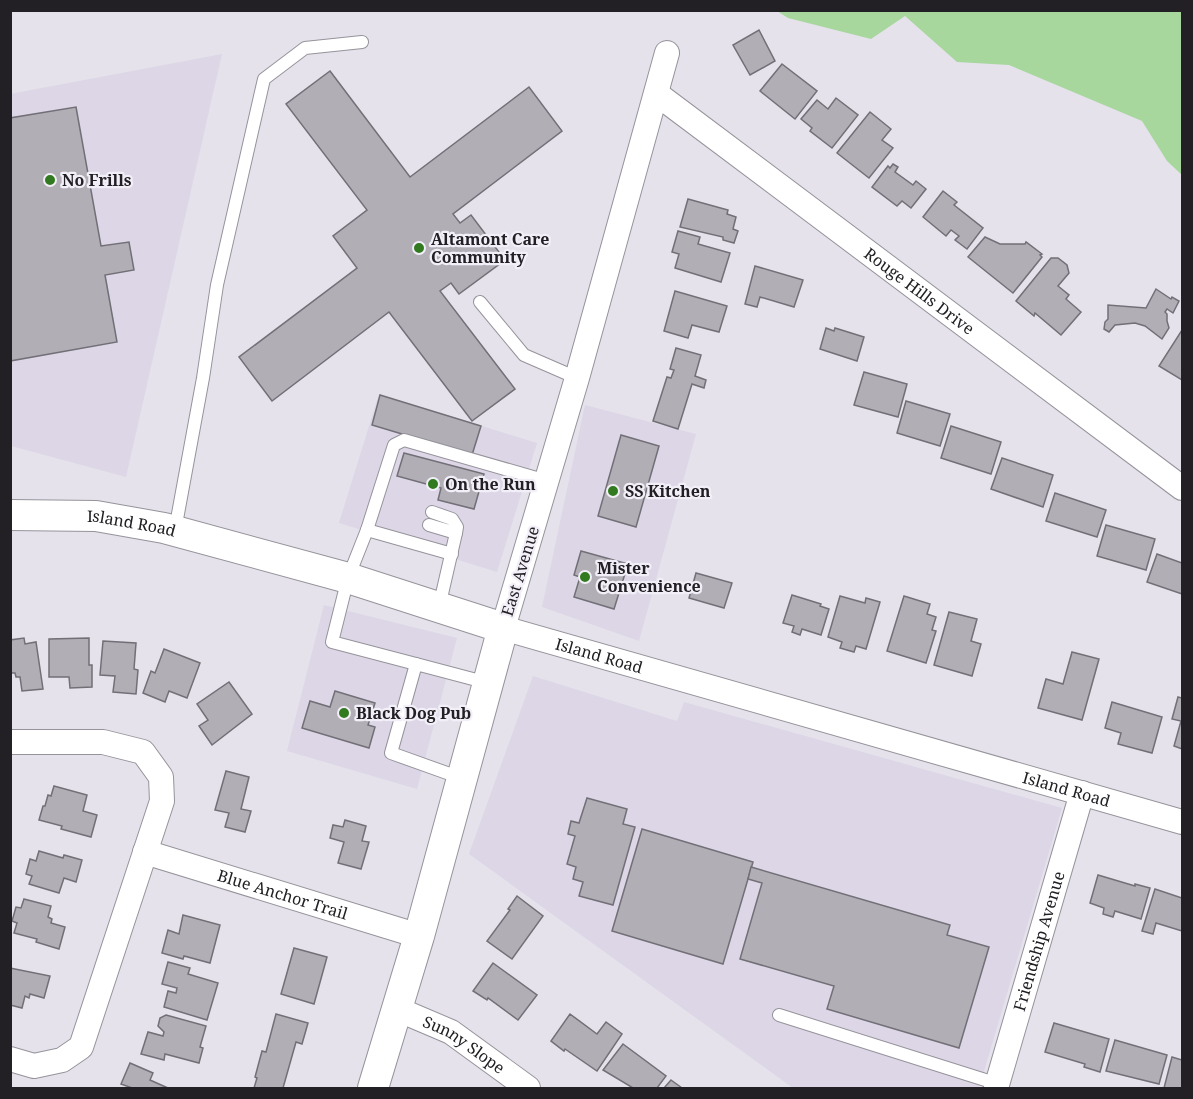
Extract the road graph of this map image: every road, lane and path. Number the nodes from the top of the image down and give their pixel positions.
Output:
1 (362, 42) dead end
2 (667, 53) dead end
3 (657, 94) junction
4 (480, 302) dead end
5 (577, 378) junction
6 (547, 481) junction
7 (1182, 488) edge
8 (10, 515) edge
9 (431, 519) dead end
10 (367, 530) junction
11 (174, 531) junction
12 (452, 554) junction
13 (348, 578) junction
14 (439, 607) junction
15 (503, 628) junction
16 (416, 664) junction
17 (488, 683) junction
18 (10, 742) edge
19 (462, 778) junction
20 (1082, 793) junction
21 (1182, 822) edge
22 (145, 852) junction
23 (419, 936) junction
24 (397, 1010) junction
25 (779, 1015) dead end
26 (10, 1059) edge
27 (997, 1086) edge
28 (374, 1089) edge
29 (528, 1089) edge

1 - 11 lane
2 - 3 street, East Avenue
3 - 5 street, East Avenue
3 - 7 street, Rouge Hills Drive
4 - 5 lane
5 - 6 street, East Avenue
6 - 10 lane
6 - 15 street, East Avenue
8 - 11 street, Island Road
9 - 12 lane
10 - 12 lane
10 - 13 lane
11 - 13 street, Island Road
12 - 14 lane
13 - 14 street, Island Road
13 - 16 lane
14 - 15 street, Island Road
15 - 17 street, East Avenue
15 - 20 street, Island Road
16 - 17 lane
16 - 19 lane
17 - 19 street, East Avenue
18 - 22 street
19 - 23 street, East Avenue
20 - 21 street, Island Road
20 - 27 street, Friendship Avenue
22 - 23 street, Blue Anchor Trail
22 - 26 street
23 - 24 street, East Avenue
24 - 28 street, East Avenue
24 - 29 street, Sunny Slope
25 - 27 lane

